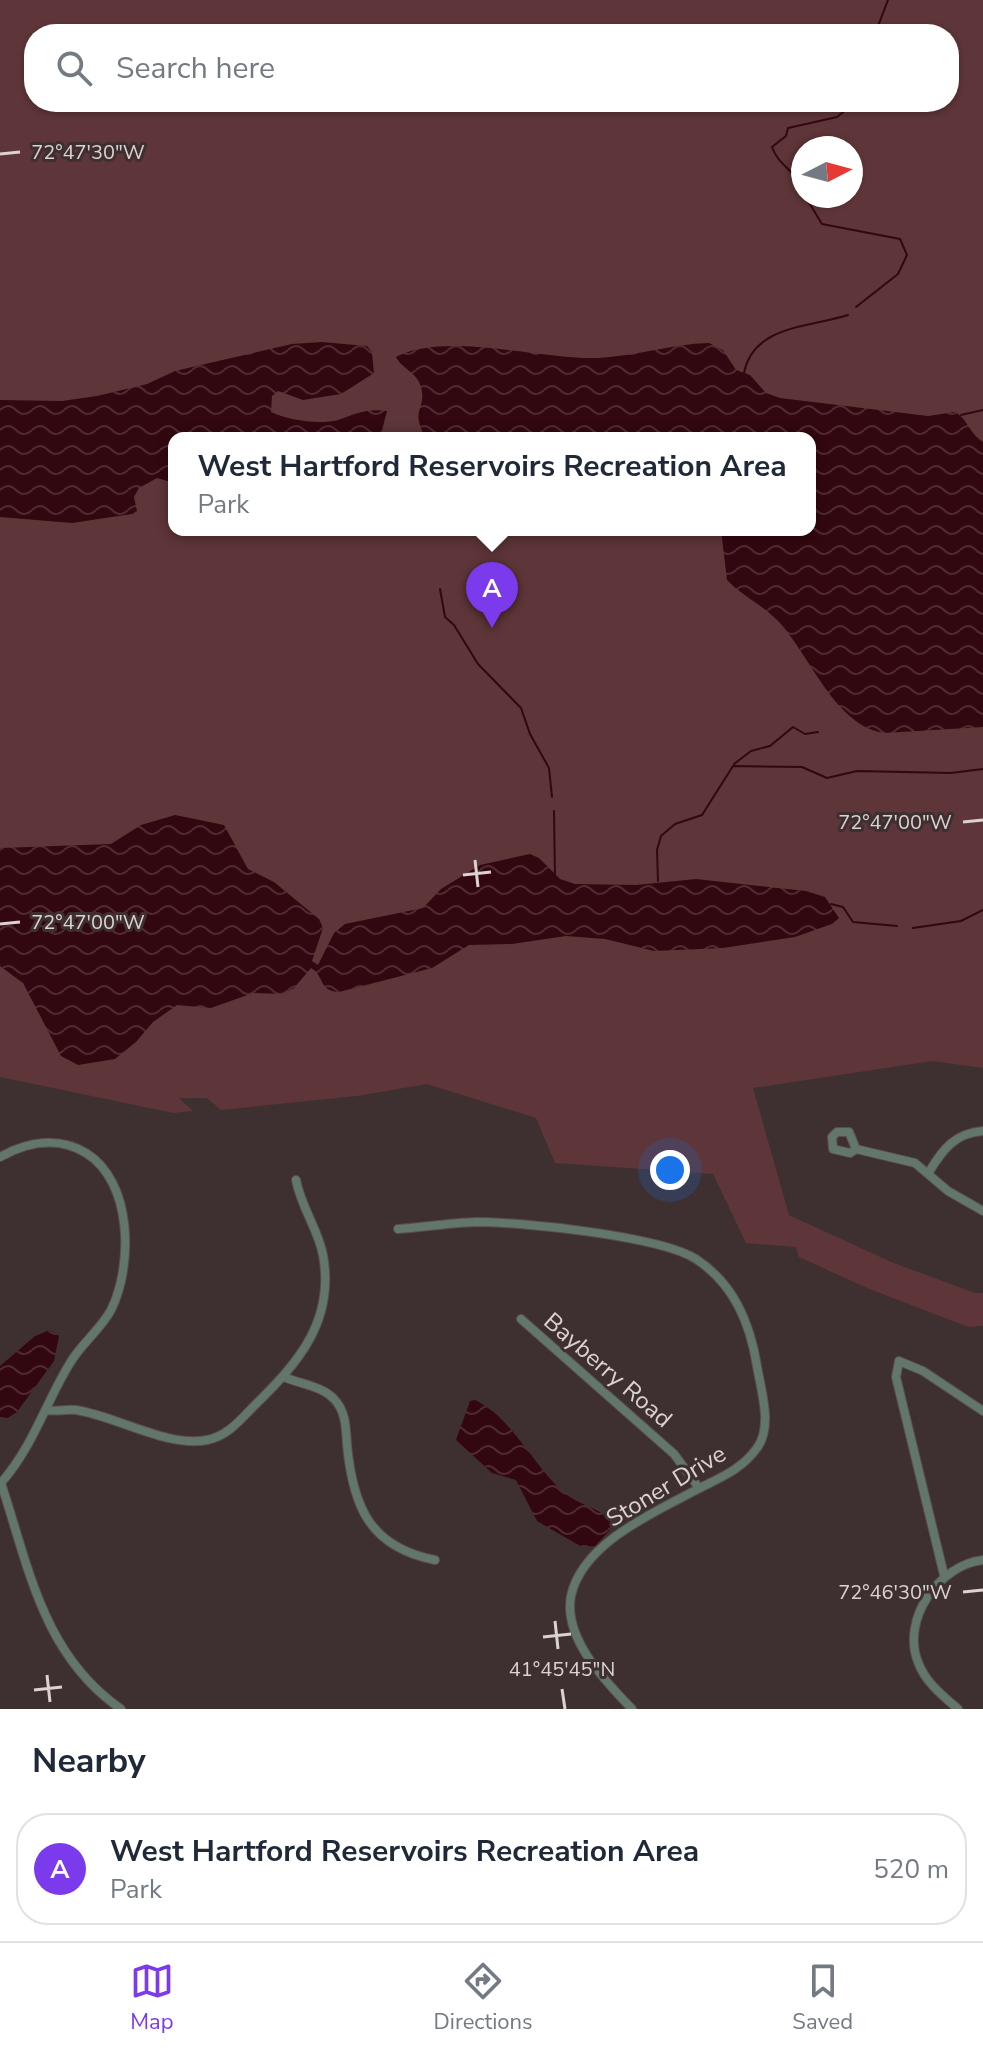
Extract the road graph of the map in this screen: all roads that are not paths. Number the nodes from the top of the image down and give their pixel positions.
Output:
1 (983, 1131) edge
2 (856, 1149) dead end
3 (0, 1157) edge
4 (929, 1172) junction
5 (296, 1180) dead end
6 (983, 1211) edge
7 (398, 1229) dead end
8 (521, 1319) dead end
9 (284, 1377) junction
10 (46, 1410) junction
11 (983, 1411) edge
12 (1, 1483) edge
13 (699, 1488) junction
14 (435, 1560) dead end
15 (983, 1560) edge
16 (944, 1575) junction
17 (121, 1709) edge
18 (632, 1709) edge
19 (958, 1709) edge

1 - 4 street
2 - 4 street
3 - 10 street
4 - 6 street
5 - 9 street
7 - 13 street, Stoner Drive
8 - 13 street, Bayberry Road
9 - 10 street
9 - 14 street
10 - 12 street
11 - 16 street
12 - 17 street
13 - 18 street, Stoner Drive
15 - 16 street
16 - 19 street

